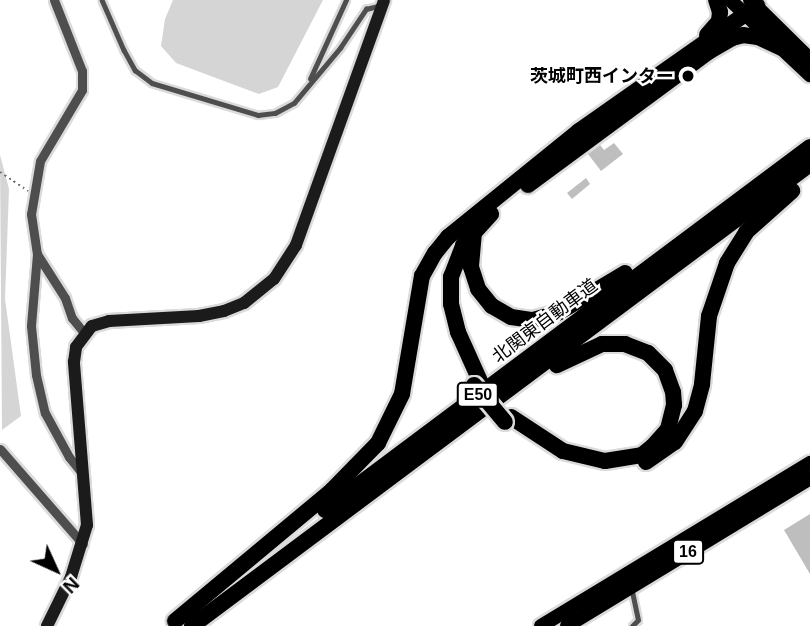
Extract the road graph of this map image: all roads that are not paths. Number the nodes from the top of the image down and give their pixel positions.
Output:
1 (54, 0) edge
2 (102, 0) edge
3 (346, 0) edge
4 (716, 0) edge
5 (730, 0) edge
6 (383, 2) edge
7 (750, 8) edge
8 (784, 49) junction
9 (708, 52) junction
10 (685, 56) junction
11 (810, 59) edge
12 (810, 75) edge
13 (307, 86) junction
14 (810, 147) edge
15 (810, 164) edge
16 (781, 168) junction
17 (810, 176) edge
18 (468, 230) junction
19 (37, 254) junction
20 (84, 333) junction
21 (508, 419) junction
22 (0, 449) edge
23 (810, 463) edge
24 (395, 473) junction
25 (84, 476) junction
26 (810, 478) edge
27 (83, 544) junction
28 (631, 587) junction
29 (171, 624) edge
30 (47, 626) edge
31 (192, 626) edge
32 (541, 626) edge
33 (566, 626) edge
34 (632, 626) edge

1 - 19 street
2 - 13 lane
3 - 13 lane
4 - 10 highway
5 - 7 main road
6 - 13 lane
6 - 20 street
7 - 8 main road
7 - 9 highway
7 - 10 highway
7 - 11 main road
8 - 9 highway
8 - 12 main road
9 - 18 highway
10 - 18 highway
14 - 16 highway, 北関東自動車道 / E50
15 - 24 highway, 北関東自動車道 / E50
16 - 18 highway
16 - 29 highway, 北関東自動車道 / E50
17 - 21 highway
18 - 21 highway
18 - 29 highway
19 - 20 street
19 - 25 street
20 - 25 street
21 - 24 highway
22 - 27 street
23 - 32 main road, 16
24 - 31 highway, 北関東自動車道 / E50
25 - 27 street
26 - 28 main road, 16
27 - 30 street
28 - 33 main road, 16
28 - 34 lane

